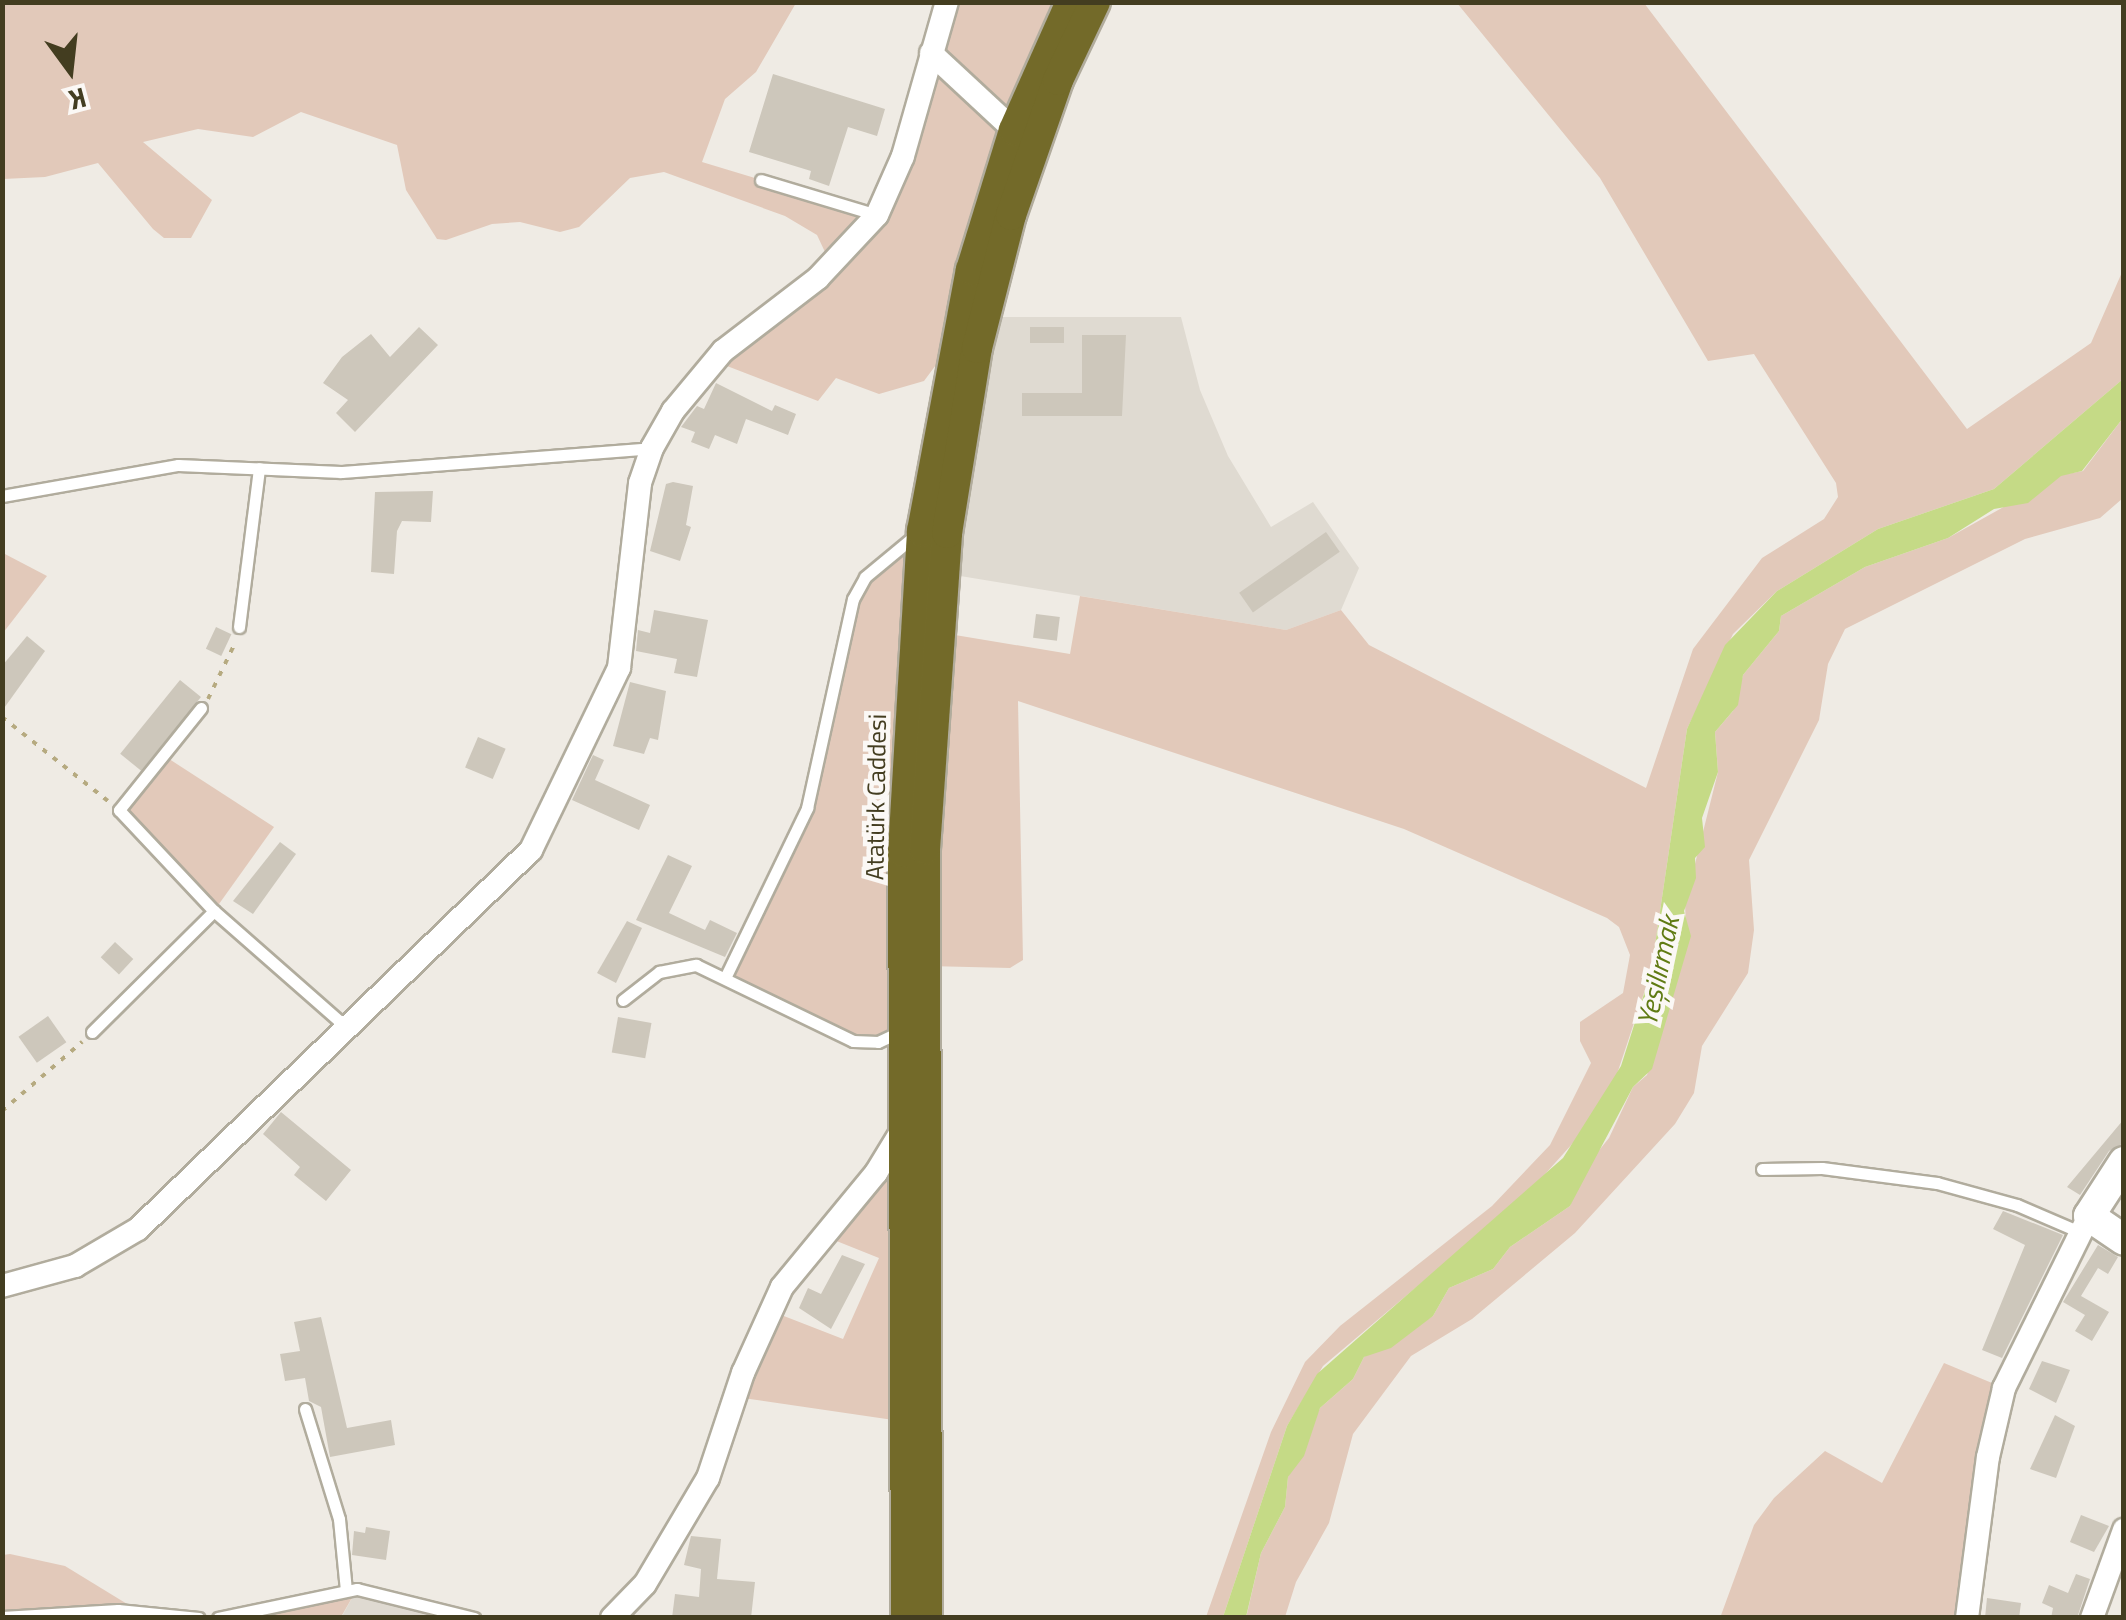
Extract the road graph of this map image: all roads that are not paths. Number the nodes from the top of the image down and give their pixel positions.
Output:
1 (946, 2) edge
2 (1070, 2) edge
3 (1095, 2) edge
4 (931, 52) junction
5 (1014, 130) junction
6 (761, 180) dead end
7 (877, 215) junction
8 (652, 448) junction
9 (259, 468) junction
10 (2, 496) edge
11 (922, 531) junction
12 (239, 627) road end
13 (201, 708) road end
14 (214, 911) junction
15 (725, 978) junction
16 (623, 1000) dead end
17 (907, 1027) junction
18 (350, 1030) junction
19 (92, 1032) road end
20 (908, 1120) junction
21 (2124, 1162) edge
22 (1762, 1169) dead end
23 (2084, 1224) junction
24 (2124, 1240) edge
25 (2, 1286) edge
26 (305, 1409) dead end
27 (2124, 1530) edge
28 (346, 1590) junction
29 (2, 1617) edge
30 (199, 1618) edge
31 (218, 1618) edge
32 (474, 1618) edge
33 (612, 1618) edge
34 (906, 1618) edge
35 (928, 1618) edge
36 (1967, 1618) edge
37 (2092, 1618) edge

1 - 4 street
2 - 5 highway, Atatürk Caddesi
3 - 35 highway, Atatürk Caddesi
4 - 5 street
4 - 7 street
5 - 11 highway, Atatürk Caddesi
6 - 7 lane
7 - 8 street
8 - 9 lane
8 - 18 street
9 - 10 lane
9 - 12 lane
11 - 15 lane
11 - 17 highway, Atatürk Caddesi
13 - 14 lane
14 - 18 lane
14 - 19 lane
15 - 16 lane
15 - 17 lane
17 - 20 highway, Atatürk Caddesi
18 - 25 street
20 - 33 street
20 - 34 highway, Atatürk Caddesi
21 - 23 street
22 - 23 lane
23 - 24 street
23 - 36 street
26 - 28 lane
27 - 37 street
28 - 31 lane
28 - 32 lane
29 - 30 lane

